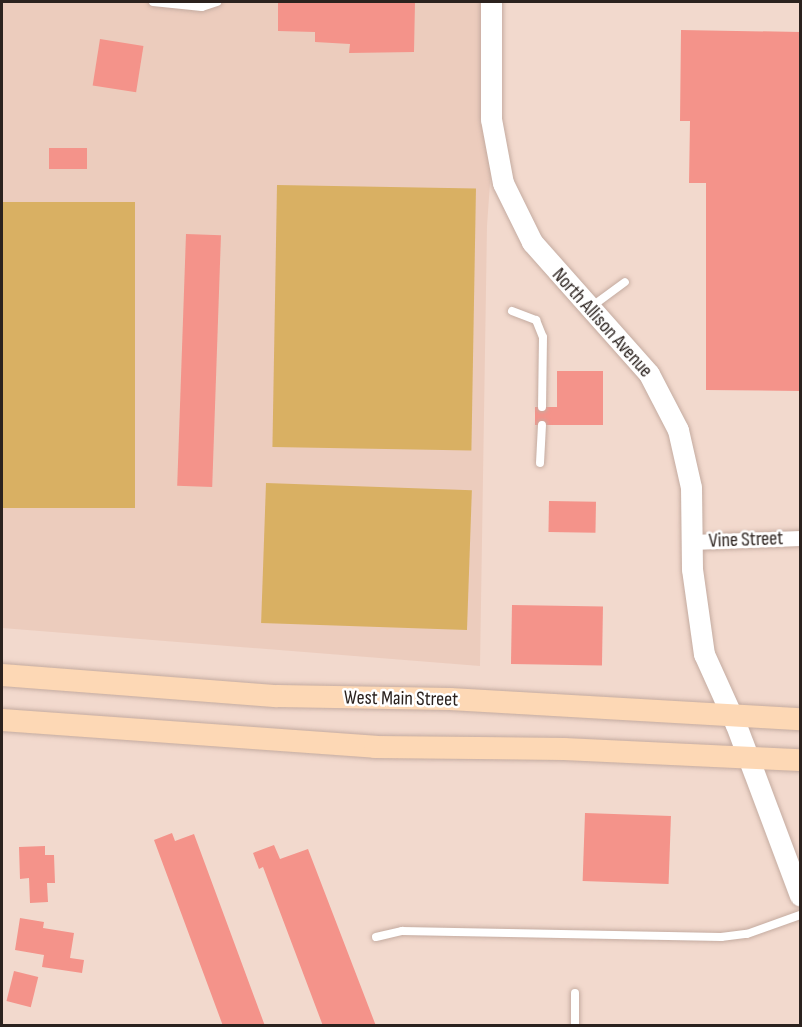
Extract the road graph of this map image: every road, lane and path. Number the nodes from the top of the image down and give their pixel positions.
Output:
1 (155, 2) edge
2 (217, 2) edge
3 (491, 2) edge
4 (625, 282) dead end
5 (590, 308) junction
6 (512, 311) dead end
7 (542, 407) dead end
8 (542, 425) dead end
9 (540, 463) dead end
10 (801, 538) edge
11 (692, 542) junction
12 (2, 675) edge
13 (732, 717) junction
14 (801, 719) edge
15 (2, 720) edge
16 (748, 758) junction
17 (801, 760) edge
18 (801, 895) edge
19 (801, 915) edge
20 (376, 937) dead end
21 (575, 993) dead end
22 (575, 1026) edge

1 - 2 lane
3 - 5 street, North Allison Avenue
4 - 5 lane
5 - 11 street, North Allison Avenue
6 - 7 lane
8 - 9 lane
10 - 11 street, Vine Street
11 - 13 street, North Allison Avenue
12 - 13 main road, West Main Street
13 - 14 main road, West Main Street
13 - 16 street, North Allison Avenue
15 - 16 main road
16 - 17 main road
16 - 18 street, North Allison Avenue
19 - 20 lane
21 - 22 lane

